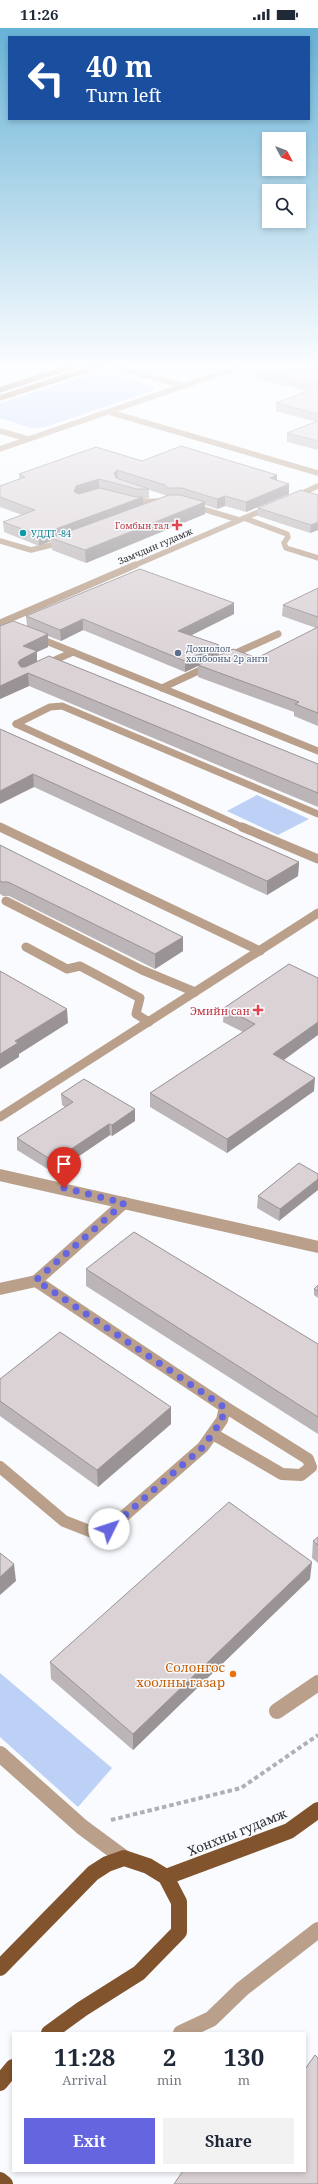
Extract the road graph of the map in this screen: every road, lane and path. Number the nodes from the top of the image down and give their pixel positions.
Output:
1 (289, 465) edge
2 (318, 473) edge
3 (318, 486) edge
4 (149, 494) edge
5 (125, 500) edge
6 (172, 501) junction
7 (284, 501) edge
8 (188, 504) edge
9 (277, 504) edge
10 (149, 509) edge
11 (241, 519) junction
12 (67, 540) edge
13 (0, 541) edge
14 (318, 558) edge
15 (0, 622) edge
16 (15, 628) edge
17 (30, 634) edge
18 (278, 634) dead end
19 (73, 652) junction
20 (220, 661) edge
21 (213, 664) edge
22 (38, 668) edge
23 (162, 688) junction
24 (318, 750) edge
25 (318, 814) edge
26 (0, 827) edge
27 (318, 859) edge
28 (6, 901) dead end
29 (318, 913) edge
30 (26, 947) dead end
31 (260, 950) junction
32 (195, 992) junction
33 (150, 1022) junction
34 (0, 1117) edge
35 (0, 1175) edge
36 (124, 1203) junction
37 (318, 1241) edge
38 (306, 1245) junction
39 (318, 1247) edge
40 (36, 1280) junction
41 (0, 1289) edge
42 (224, 1407) junction
43 (212, 1434) junction
44 (0, 1467) edge
45 (318, 1683) edge
46 (277, 1710) dead end
47 (318, 1735) edge
48 (0, 1754) edge
49 (318, 1810) edge
50 (82, 1827) junction
51 (124, 1858) junction
52 (166, 1877) junction
53 (318, 1930) edge
54 (0, 1968) edge
55 (50, 2032) edge
56 (183, 2032) edge
57 (12, 2068) edge
58 (0, 2083) edge
59 (0, 2180) edge
60 (4, 2184) edge

1 - 2 street
3 - 7 street
4 - 6 street
5 - 6 street
6 - 10 street
8 - 11 street
9 - 11 street, Замчдын гудамж
11 - 14 street
11 - 15 street, Замчдын гудамж
12 - 13 street
15 - 16 street
17 - 19 street
18 - 20 street
19 - 22 street
19 - 23 street
21 - 23 street
23 - 24 street
25 - 27 street
26 - 31 street
28 - 32 street
29 - 31 street
30 - 33 street
31 - 32 street
32 - 33 street
33 - 34 street
35 - 36 street
36 - 38 street
36 - 40 street
37 - 38 street
38 - 39 street
40 - 41 street
40 - 42 street
42 - 43 street
42 - 43 street
43 - 44 street
45 - 46 street
47 - 50 path
48 - 50 street
49 - 52 main road, Хонхны гудамж
50 - 51 street
51 - 52 main road
51 - 54 main road
52 - 55 main road
53 - 56 street
57 - 58 main road
59 - 60 main road

